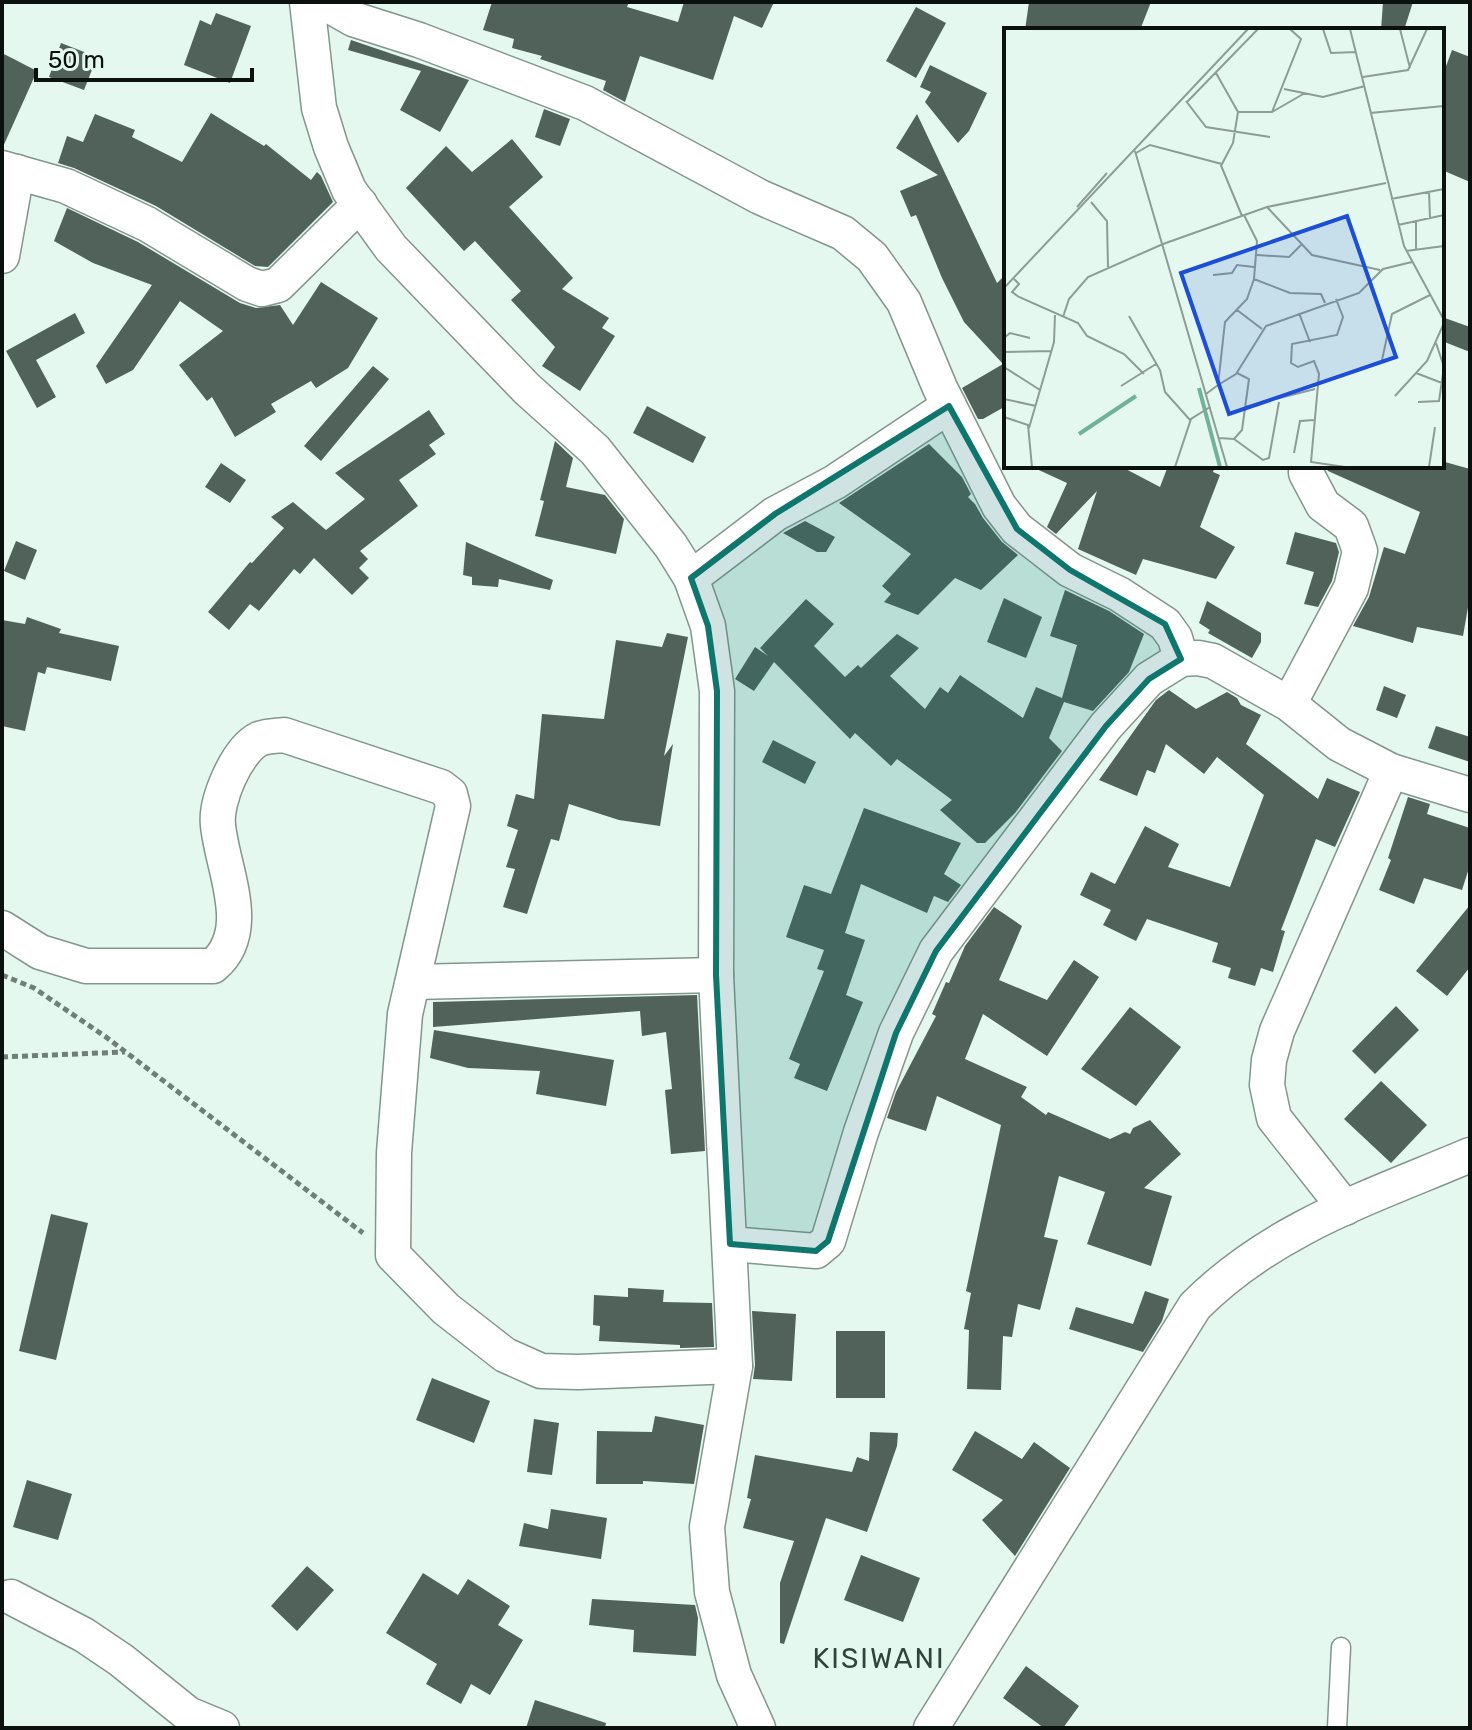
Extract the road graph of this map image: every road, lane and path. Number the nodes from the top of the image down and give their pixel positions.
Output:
1 (307, 2) edge
2 (323, 2) edge
3 (10, 170) edge
4 (360, 204) junction
5 (2, 256) edge
6 (949, 406) junction
7 (1306, 468) edge
8 (691, 578) junction
9 (1181, 659) junction
10 (1289, 704) junction
11 (1391, 771) junction
12 (1470, 795) edge
13 (2, 928) edge
14 (2, 975) edge
15 (716, 975) junction
16 (413, 982) junction
17 (126, 1052) junction
18 (2, 1057) edge
19 (1470, 1155) edge
20 (1345, 1208) junction
21 (730, 1244) junction
22 (393, 1255) junction
23 (735, 1366) junction
24 (11, 1597) dead end
25 (1341, 1647) dead end
26 (222, 1728) edge
27 (758, 1728) edge
28 (931, 1728) edge
29 (1337, 1728) edge

1 - 4 street
2 - 6 street
3 - 4 street
3 - 5 street
4 - 8 street
6 - 8 street
6 - 9 street
7 - 10 street
8 - 15 street
9 - 10 street
9 - 21 street
10 - 11 street
11 - 12 street
11 - 20 street
13 - 16 street
14 - 17 path
15 - 16 street
15 - 21 street
16 - 22 street
17 - 18 path
17 - 22 path
19 - 20 street
20 - 28 street
21 - 23 street
22 - 23 street
23 - 27 street
24 - 26 street
25 - 29 lane

